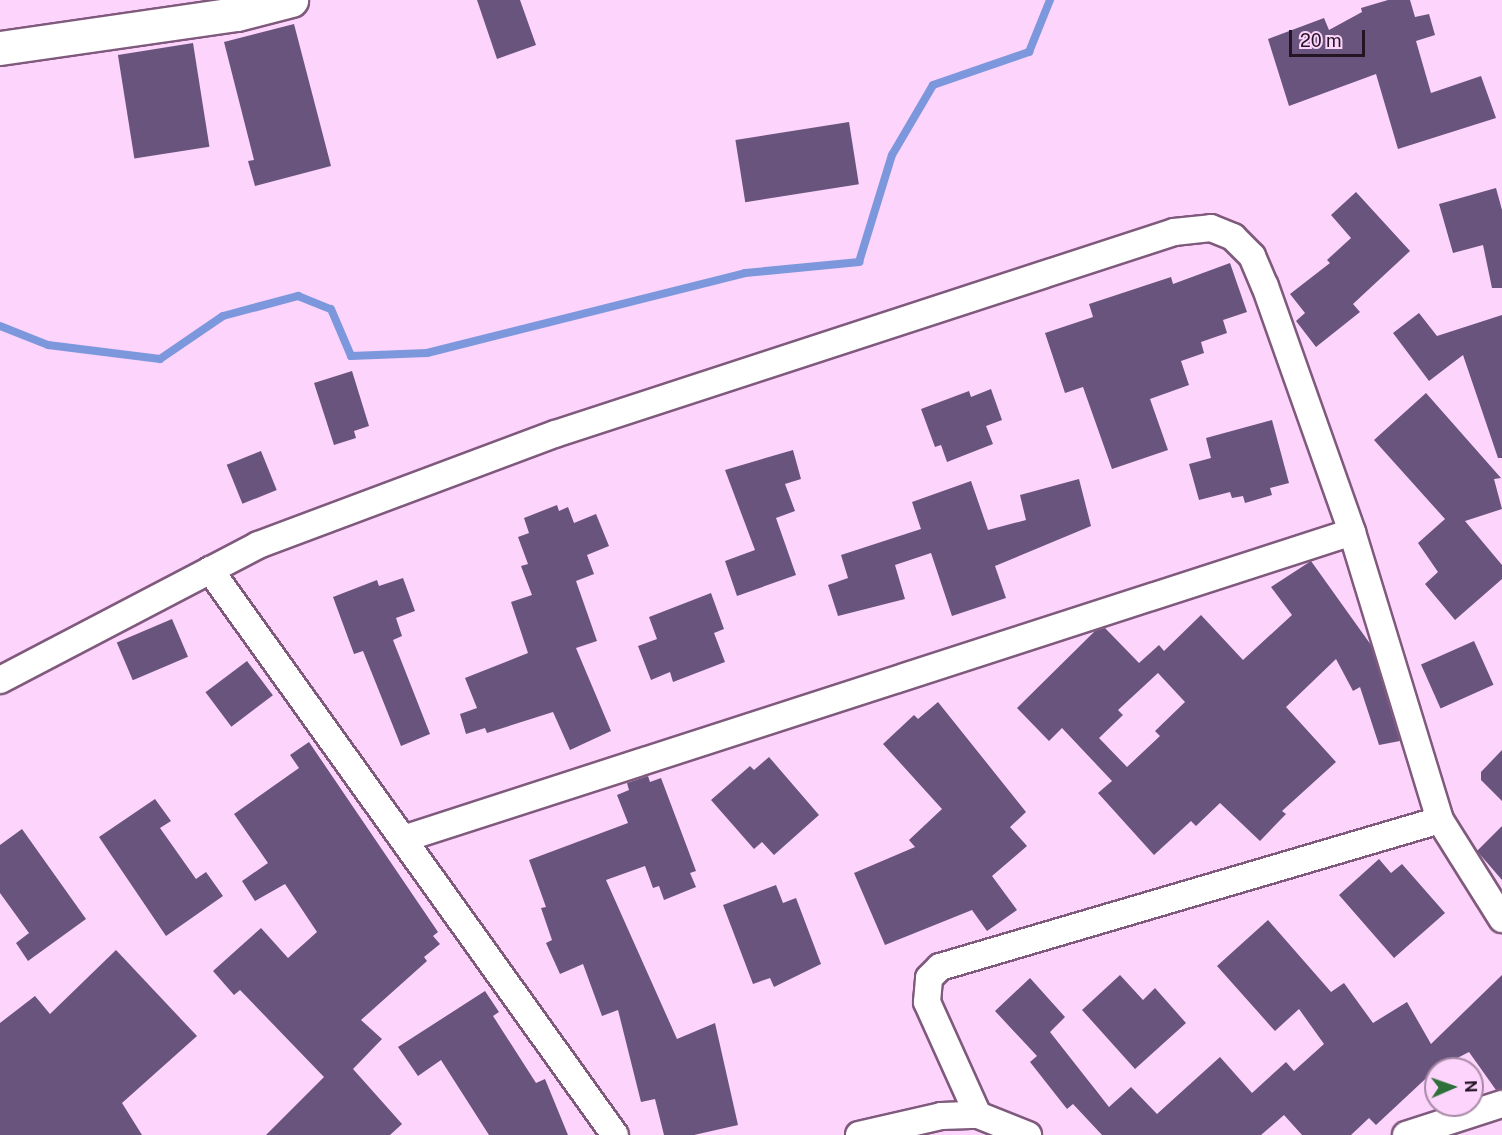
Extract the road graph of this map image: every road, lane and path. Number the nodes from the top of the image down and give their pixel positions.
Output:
1 (291, 0) edge
2 (0, 48) edge
3 (1352, 532) junction
4 (210, 570) junction
5 (0, 680) edge
6 (1440, 820) junction
7 (406, 838) junction
8 (1502, 919) edge
9 (1502, 1104) edge
10 (978, 1115) junction
11 (615, 1135) edge
12 (859, 1135) edge
13 (1028, 1135) edge
14 (1406, 1135) edge

1 - 2 street
3 - 4 street
3 - 6 street
3 - 7 street
4 - 5 street
4 - 7 street
6 - 8 street
6 - 10 street
7 - 11 street
9 - 14 street
10 - 12 street
10 - 13 street

